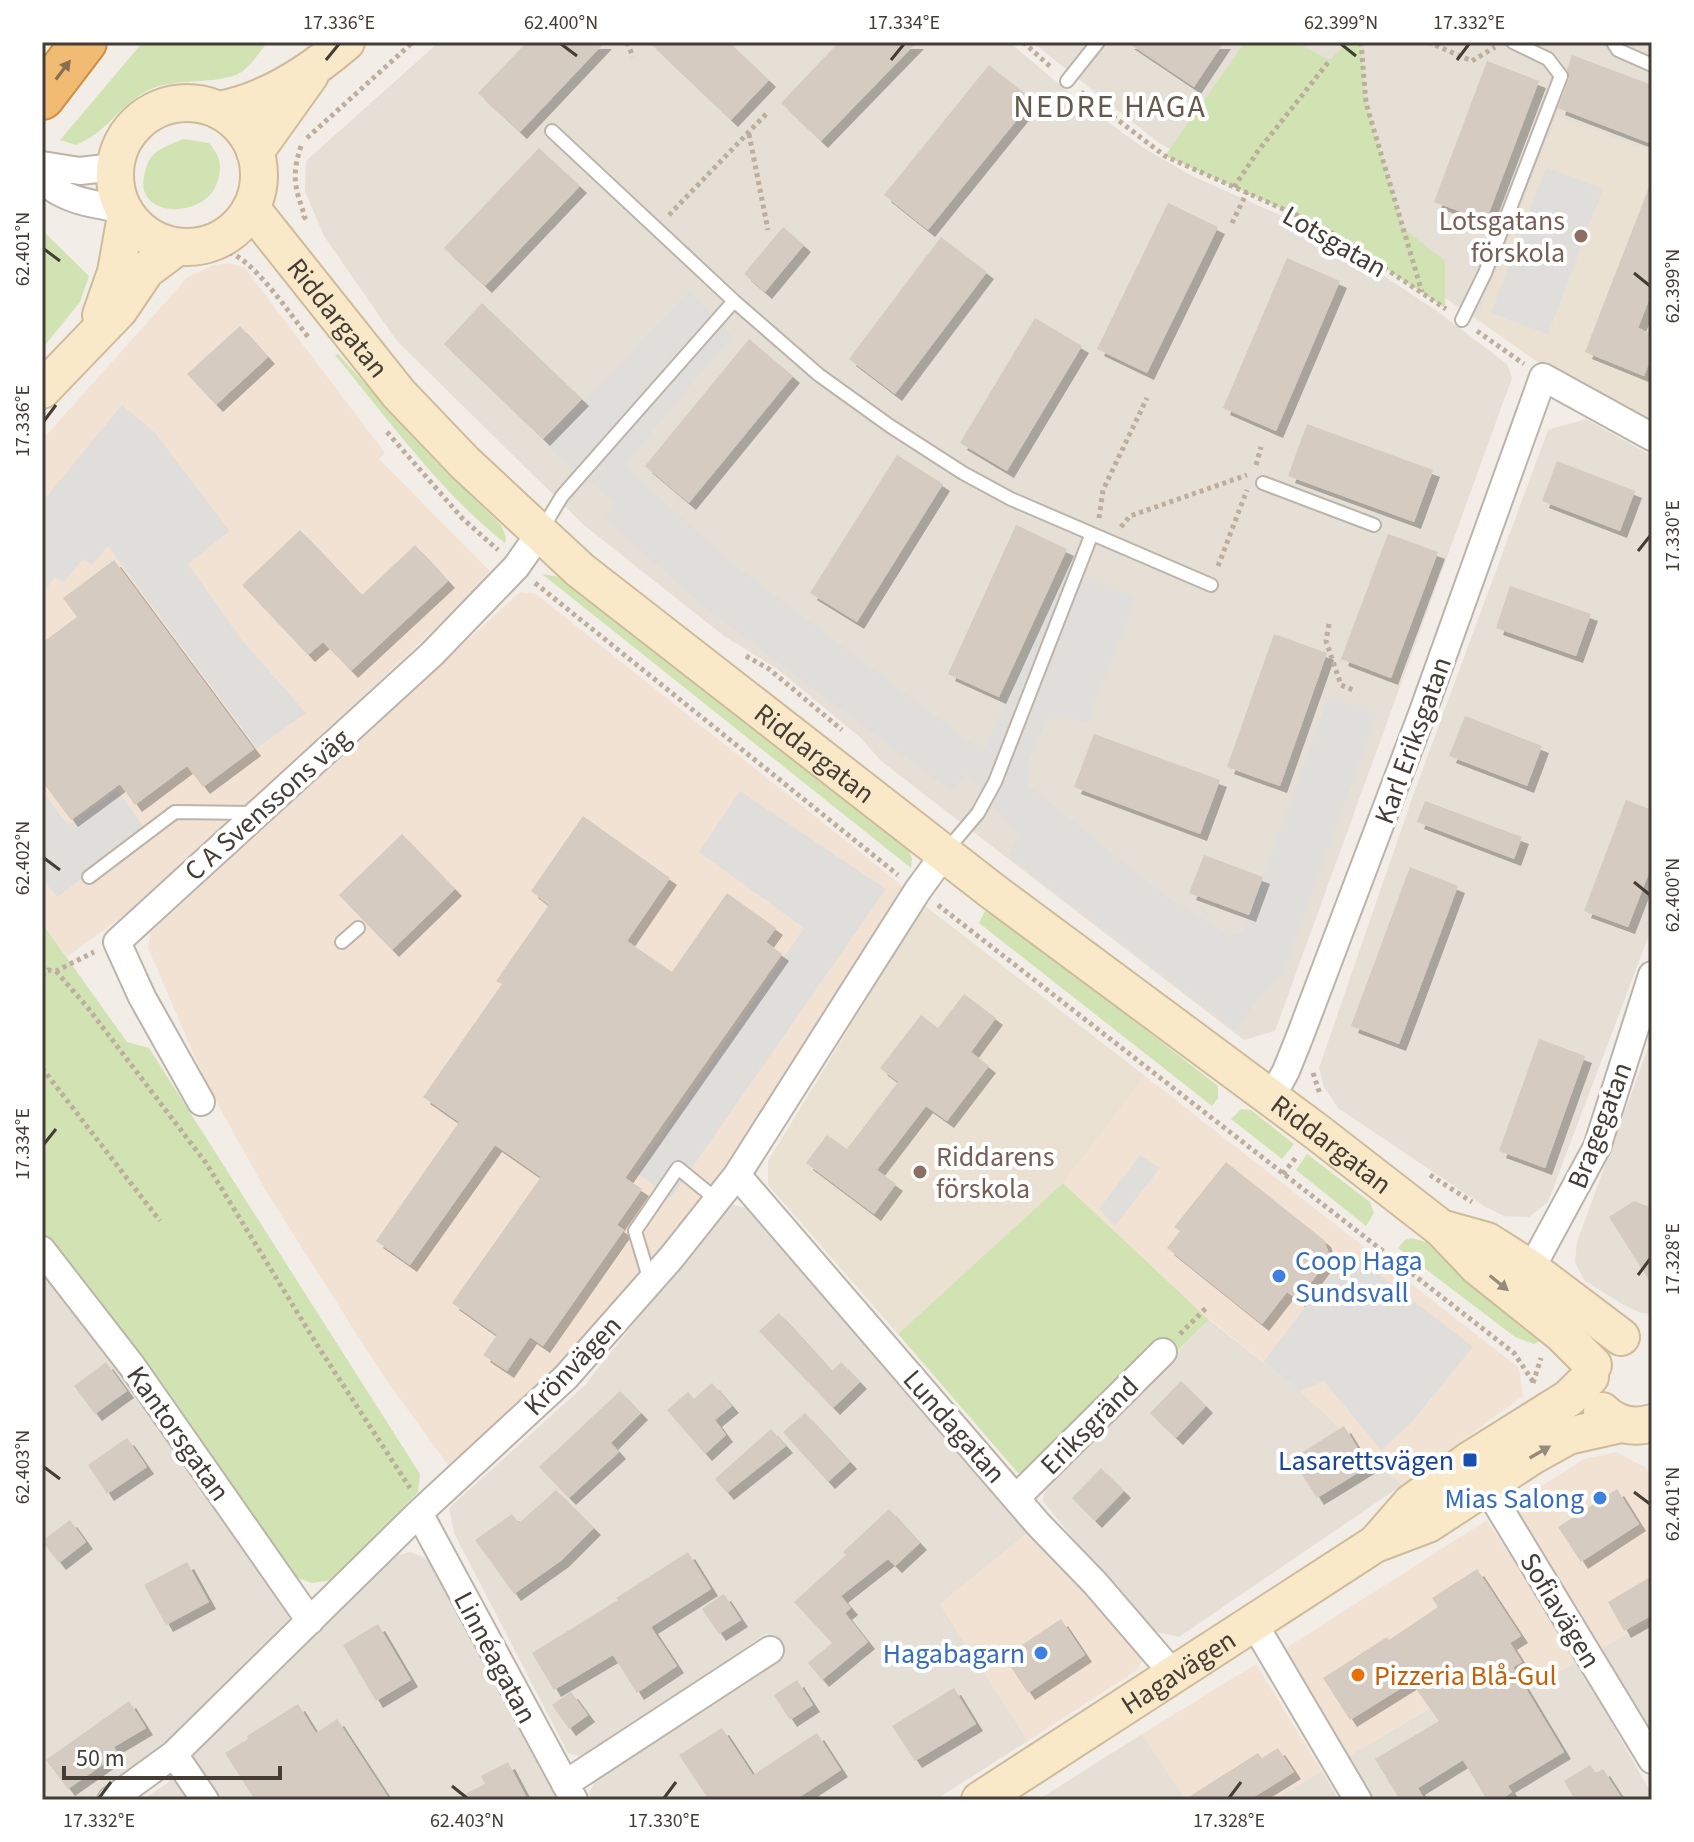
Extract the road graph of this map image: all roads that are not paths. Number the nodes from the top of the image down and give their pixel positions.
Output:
1 (84, 42) edge
2 (346, 42) edge
3 (1098, 42) edge
4 (1513, 42) edge
5 (1613, 42) edge
6 (1652, 65) edge
7 (314, 70) junction
8 (1067, 81) road end
9 (42, 97) edge
10 (205, 103) junction
11 (552, 131) dead end
12 (255, 152) junction
13 (100, 160) junction
14 (42, 165) edge
15 (42, 180) edge
16 (251, 208) junction
17 (124, 212) junction
18 (177, 247) junction
19 (734, 301) junction
20 (1462, 320) road end
21 (91, 338) junction
22 (42, 390) edge
23 (1652, 437) edge
24 (1263, 483) dead end
25 (1374, 525) dead end
26 (540, 533) junction
27 (1091, 536) junction
28 (1211, 585) road end
29 (255, 813) junction
30 (945, 853) junction
31 (89, 877) dead end
32 (358, 928) dead end
33 (342, 942) dead end
34 (1652, 975) edge
35 (1271, 1098) junction
36 (201, 1102) dead end
37 (737, 1175) junction
38 (717, 1200) junction
39 (1442, 1229) junction
40 (42, 1250) edge
41 (1531, 1269) junction
42 (650, 1281) junction
43 (1636, 1337) edge
44 (1163, 1352) road end
45 (1592, 1371) junction
46 (1641, 1427) edge
47 (1478, 1473) junction
48 (1016, 1498) junction
49 (419, 1513) junction
50 (310, 1621) junction
51 (1253, 1622) junction
52 (770, 1650) dead end
53 (1175, 1676) junction
54 (174, 1754) junction
55 (1652, 1760) edge
56 (570, 1792) edge
57 (111, 1800) edge
58 (205, 1800) edge
59 (980, 1800) edge
60 (1358, 1800) edge

9 -> 1 highway
2 - 7 street
3 - 8 lane
4 - 20 lane
5 - 6 lane
7 - 10 street
7 - 12 street
10 - 12 street
10 - 13 street
11 - 19 lane
12 - 16 street
13 - 14 street
13 - 17 street
15 - 17 street
16 - 18 street
16 - 26 street, Riddargatan
17 - 18 street
17 - 21 street
18 - 21 street
19 - 26 lane
19 - 27 lane
21 - 22 street
23 - 35 street, Karl Eriksgatan
24 - 25 lane
26 - 29 street, C A Svenssons väg
26 - 30 street, Riddargatan
27 - 28 lane
27 - 30 lane
29 - 31 lane
29 - 36 street, C A Svenssons väg
30 - 35 street, Riddargatan
30 - 37 street, Krönvägen
32 - 33 lane
34 - 41 street, Bragegatan
35 - 39 street, Riddargatan
37 - 38 street, Krönvägen
37 - 48 street, Lundagatan
38 - 42 street, Krönvägen
38 - 42 lane
39 - 41 street, Riddargatan
39 -> 45 street, Riddargatan
40 - 50 street, Kantorsgatan
41 - 43 street, Riddargatan
42 - 49 street, Krönvägen
43 - 45 street, Hagavägen
44 - 48 street, Eriksgränd
45 - 46 street
45 - 47 street, Hagavägen
47 -> 46 street, Hagavägen
47 - 51 street, Hagavägen
47 - 55 street, Sofiavägen
48 - 53 street, Lundagatan
49 - 50 street, Krönvägen
49 - 56 street, Linnéagatan
50 - 54 street, Krönvägen
51 - 53 street, Hagavägen
51 - 60 street
52 - 56 street
53 - 59 street, Hagavägen
54 - 57 street, Krönvägen
54 - 58 street

